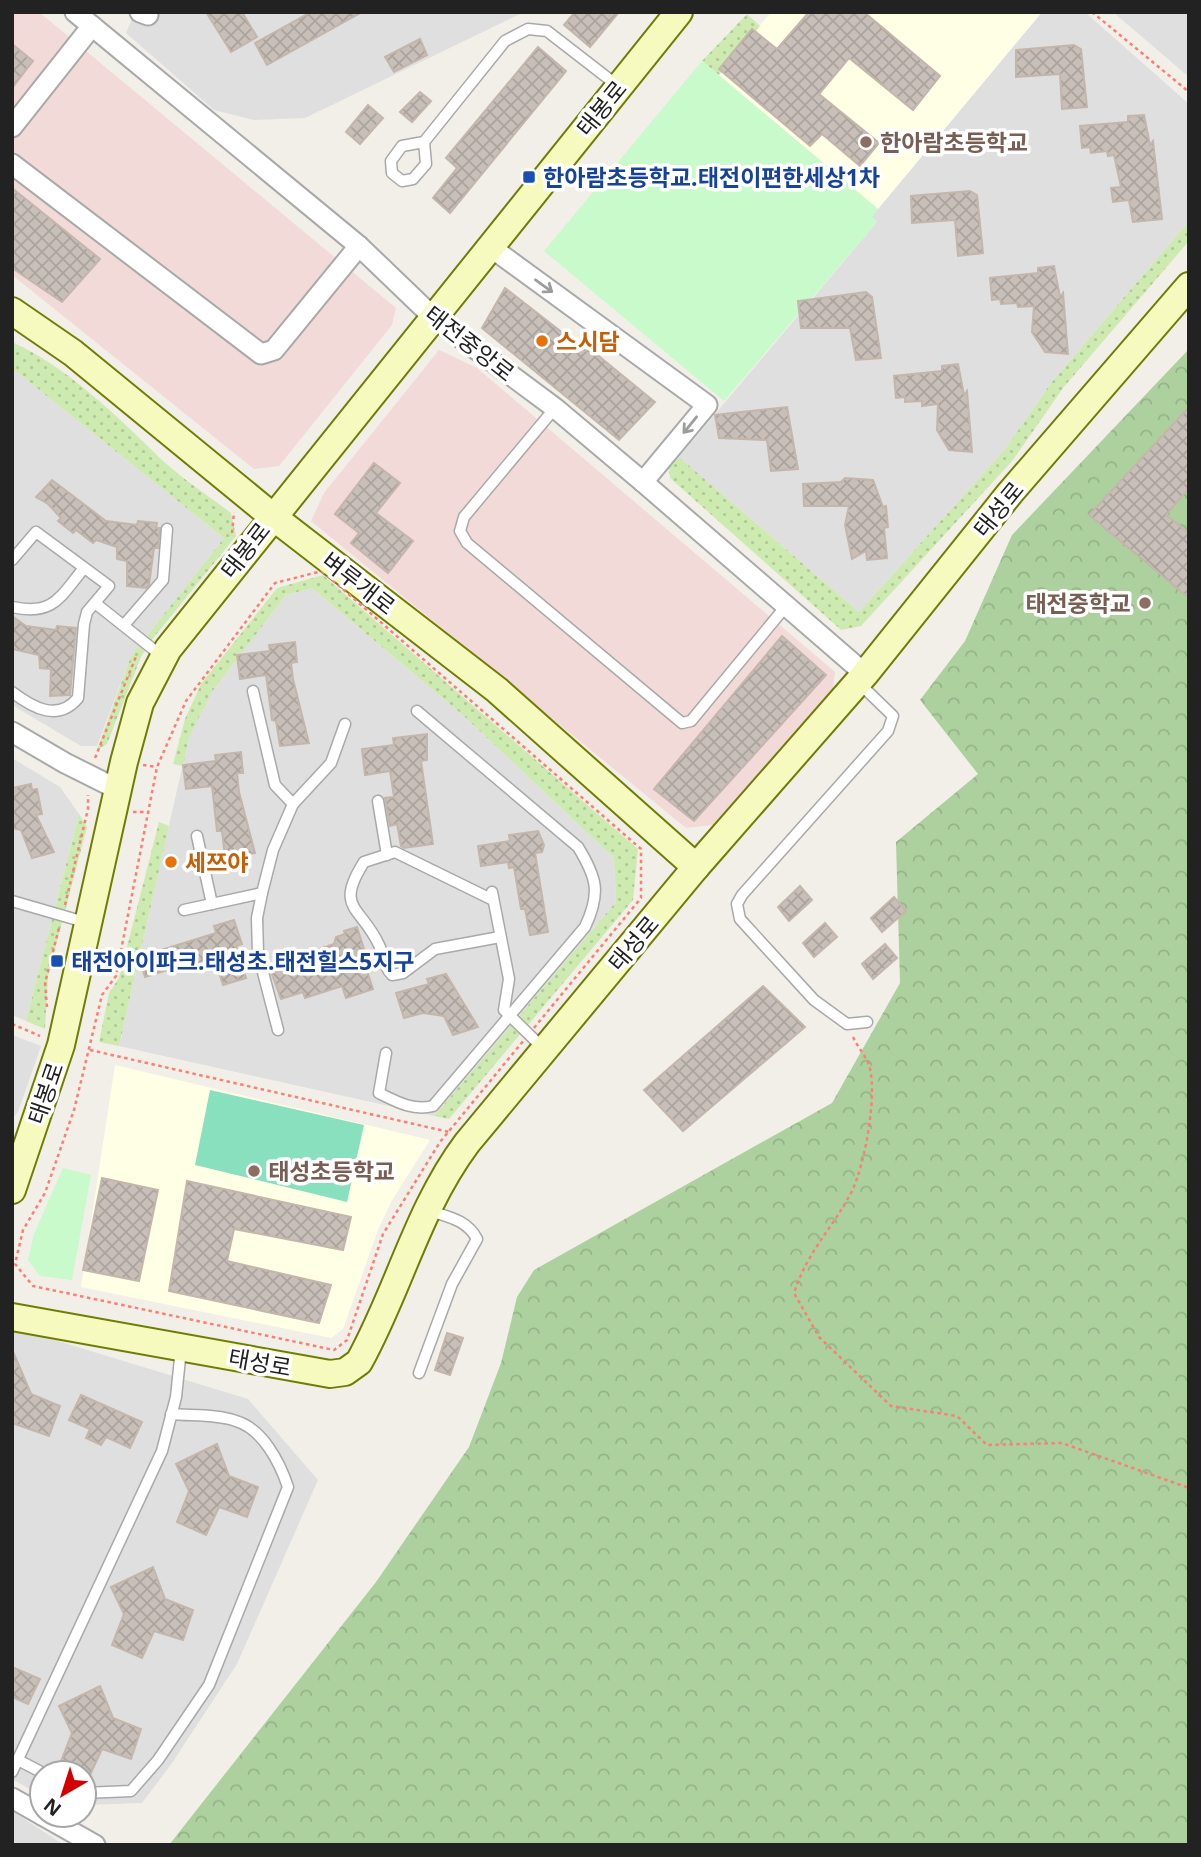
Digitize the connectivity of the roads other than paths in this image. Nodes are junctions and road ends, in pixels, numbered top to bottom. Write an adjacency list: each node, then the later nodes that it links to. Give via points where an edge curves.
1 (75, 12): 3 (street, 태전중앙로)
2 (679, 12): 4 (street, 태봉로)
3 (92, 26): 5 (street); 8 (street, 태전중앙로)
4 (618, 86): 6 (lane, via 547,31 527,29 505,41); 9 (street, 태봉로)
5 (12, 127)
6 (424, 142)
7 (12, 164): 8 (street, via 261,355 274,350)
8 (359, 246): 12 (street, 태전중앙로)
9 (489, 246): 12 (street, 태봉로); 14 (street, one-way to 14, via 707,404)
10 (1189, 286): 24 (street, 태성로, via 1010,493)
11 (12, 311): 15 (street, 벼루개로, via 73,353)
12 (434, 318): 13 (street, 태전중앙로); 15 (street, 태봉로)
13 (555, 408): 14 (street, 태전중앙로); 20 (lane, via 464,517 460,531 467,543 682,723 691,720)
14 (643, 482): 20 (street, 태전중앙로)
15 (272, 516): 23 (street, 태봉로); 35 (street, 벼루개로, via 497,690)
16 (167, 529): 22 (lane, via 163,580)
17 (12, 559): 18 (lane, via 36,532)
18 (84, 568): 19 (lane, via 109,586); 21 (lane, via 54,604 34,611)
19 (95, 603): 22 (lane); 26 (lane, via 84,624 78,698 70,708 50,712)
20 (786, 606): 24 (street, 태전중앙로)
21 (12, 607)
22 (124, 625): 23 (lane)
23 (155, 650): 30 (street, 태봉로)
24 (862, 678): 35 (street, 태성로); 43 (lane, via 893,716 888,731 737,904 740,919 814,1000 846,1024)
25 (253, 691): 32 (lane, via 275,785)
26 (12, 692)
27 (417, 711): 42 (lane, via 551,822 578,847 593,872 594,909 585,927)
28 (345, 724): 32 (lane, via 331,763)
29 (12, 732): 30 (street)
30 (119, 790): 40 (street, 태봉로)
31 (378, 801): 34 (lane)
32 (293, 804): 36 (lane, via 273,850)
33 (197, 836): 38 (lane)
34 (387, 855): 41 (lane, via 395,852 492,896); 41 (lane, via 364,862 351,883 351,900 392,975 403,973 435,949)
35 (696, 867): 45 (street, 태성로)
36 (262, 893): 38 (lane); 44 (lane, via 258,953)
37 (12, 901): 40 (lane)
38 (212, 904): 39 (lane)
39 (184, 910)
40 (89, 923): 47 (street, 태봉로, via 61,1045)
41 (499, 937): 42 (lane, via 509,979)
42 (507, 1015): 45 (lane); 46 (lane, via 433,1106 422,1109 399,1104 379,1093)
43 (867, 1021)
44 (278, 1030)
45 (536, 1042): 48 (street, 태성로, via 457,1137)
46 (386, 1053)
47 (13, 1185)
48 (426, 1210): 50 (street, 태성로, via 369,1344 359,1363 345,1372 330,1374); 51 (lane, via 462,1222 477,1239 453,1284)
49 (12, 1317): 50 (street, 태성로)
50 (181, 1348): 52 (lane)
51 (419, 1373)
52 (171, 1414): 53 (lane, via 145,1491); 56 (lane, via 237,1421 280,1461 288,1487 209,1685 131,1791)
53 (18, 1760): 54 (lane); 55 (lane)
54 (28, 1765)
55 (12, 1772)
56 (98, 1792)
57 (12, 1798): 58 (street)
58 (28, 1807)
59 (67, 1829): 60 (street)
60 (95, 1845)

